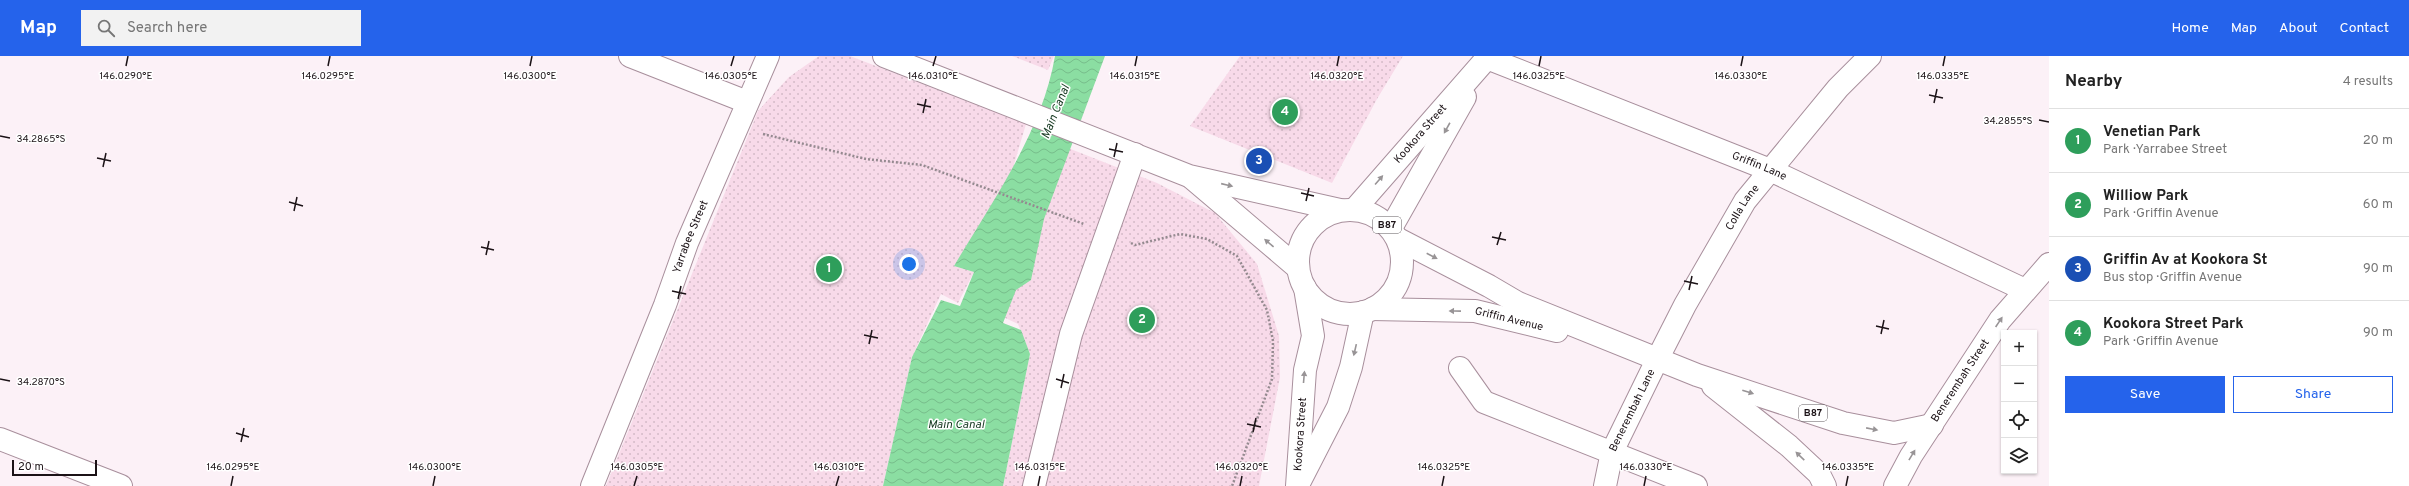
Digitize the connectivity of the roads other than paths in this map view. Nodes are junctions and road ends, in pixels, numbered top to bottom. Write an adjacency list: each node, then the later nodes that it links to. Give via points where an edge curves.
1 (630, 56): 6 (main road)
2 (768, 56): 6 (main road, Yarrabee Street)
3 (884, 56): 7 (main road, B87)
4 (1870, 56): 8 (main road, Colla Lane, via 1838,88)
5 (1487, 57): 8 (main road, Griffin Lane); 10 (main road, Kookora Street, one-way to 5); 11 (main road, Kookora Street, one-way to 11)
6 (747, 102): 23 (main road, Yarrabee Street, via 687,243 665,305)
7 (1135, 154): 9 (main road, B87); 24 (main road, via 1071,334)
8 (1770, 170): 14 (main road, Griffin Lane); 16 (main road, Colla Lane, via 1745,201 1685,305)
9 (1189, 176): 10 (main road, B87, one-way to 10); 13 (main road, B87, one-way to 9)
10 (1347, 210): 11 (main road, B87, via 1368,212 1380,218); 13 (main road, via 1325,216 1313,225 1304,238 1299,253)
11 (1394, 233): 15 (main road, B87, via 1403,254 1403,268 1398,285 1386,300); 16 (main road, Griffin Avenue / B87, one-way to 16, via 1518,303)
12 (2049, 264): 14 (main road, Benerembah Street)
13 (1302, 278): 15 (main road, B87, via 1324,307 1350,314); 25 (main road, Kookora Street, one-way to 13, via 1305,370 1313,336)
14 (2025, 290): 19 (main road, Benerembah Street, one-way to 14, via 2000,320)
15 (1368, 311): 16 (main road, Griffin Avenue / B87, one-way to 15, via 1475,311); 25 (main road, Kookora Street, one-way to 25, via 1338,407)
16 (1650, 357): 18 (main road, Griffin Avenue / B87); 21 (main road, Benerembah Lane)
17 (1460, 368): 21 (main road, via 1484,402)
18 (1697, 375): 19 (main road, Griffin Avenue / B87, one-way to 19, via 1843,423 1894,433); 28 (main road, Griffin Avenue / B87, one-way to 18, via 1819,474 1789,446)
19 (1932, 425): 29 (main road, Benerembah Street, one-way to 19, via 1911,456)
20 (0, 438): 22 (main road)
21 (1612, 452): 26 (main road, Benerembah Lane); 27 (main road)
22 (121, 486)
23 (592, 486)
24 (1034, 486)
25 (1297, 486)
26 (1605, 486)
27 (1696, 486)
28 (1825, 486)
29 (1896, 486)

